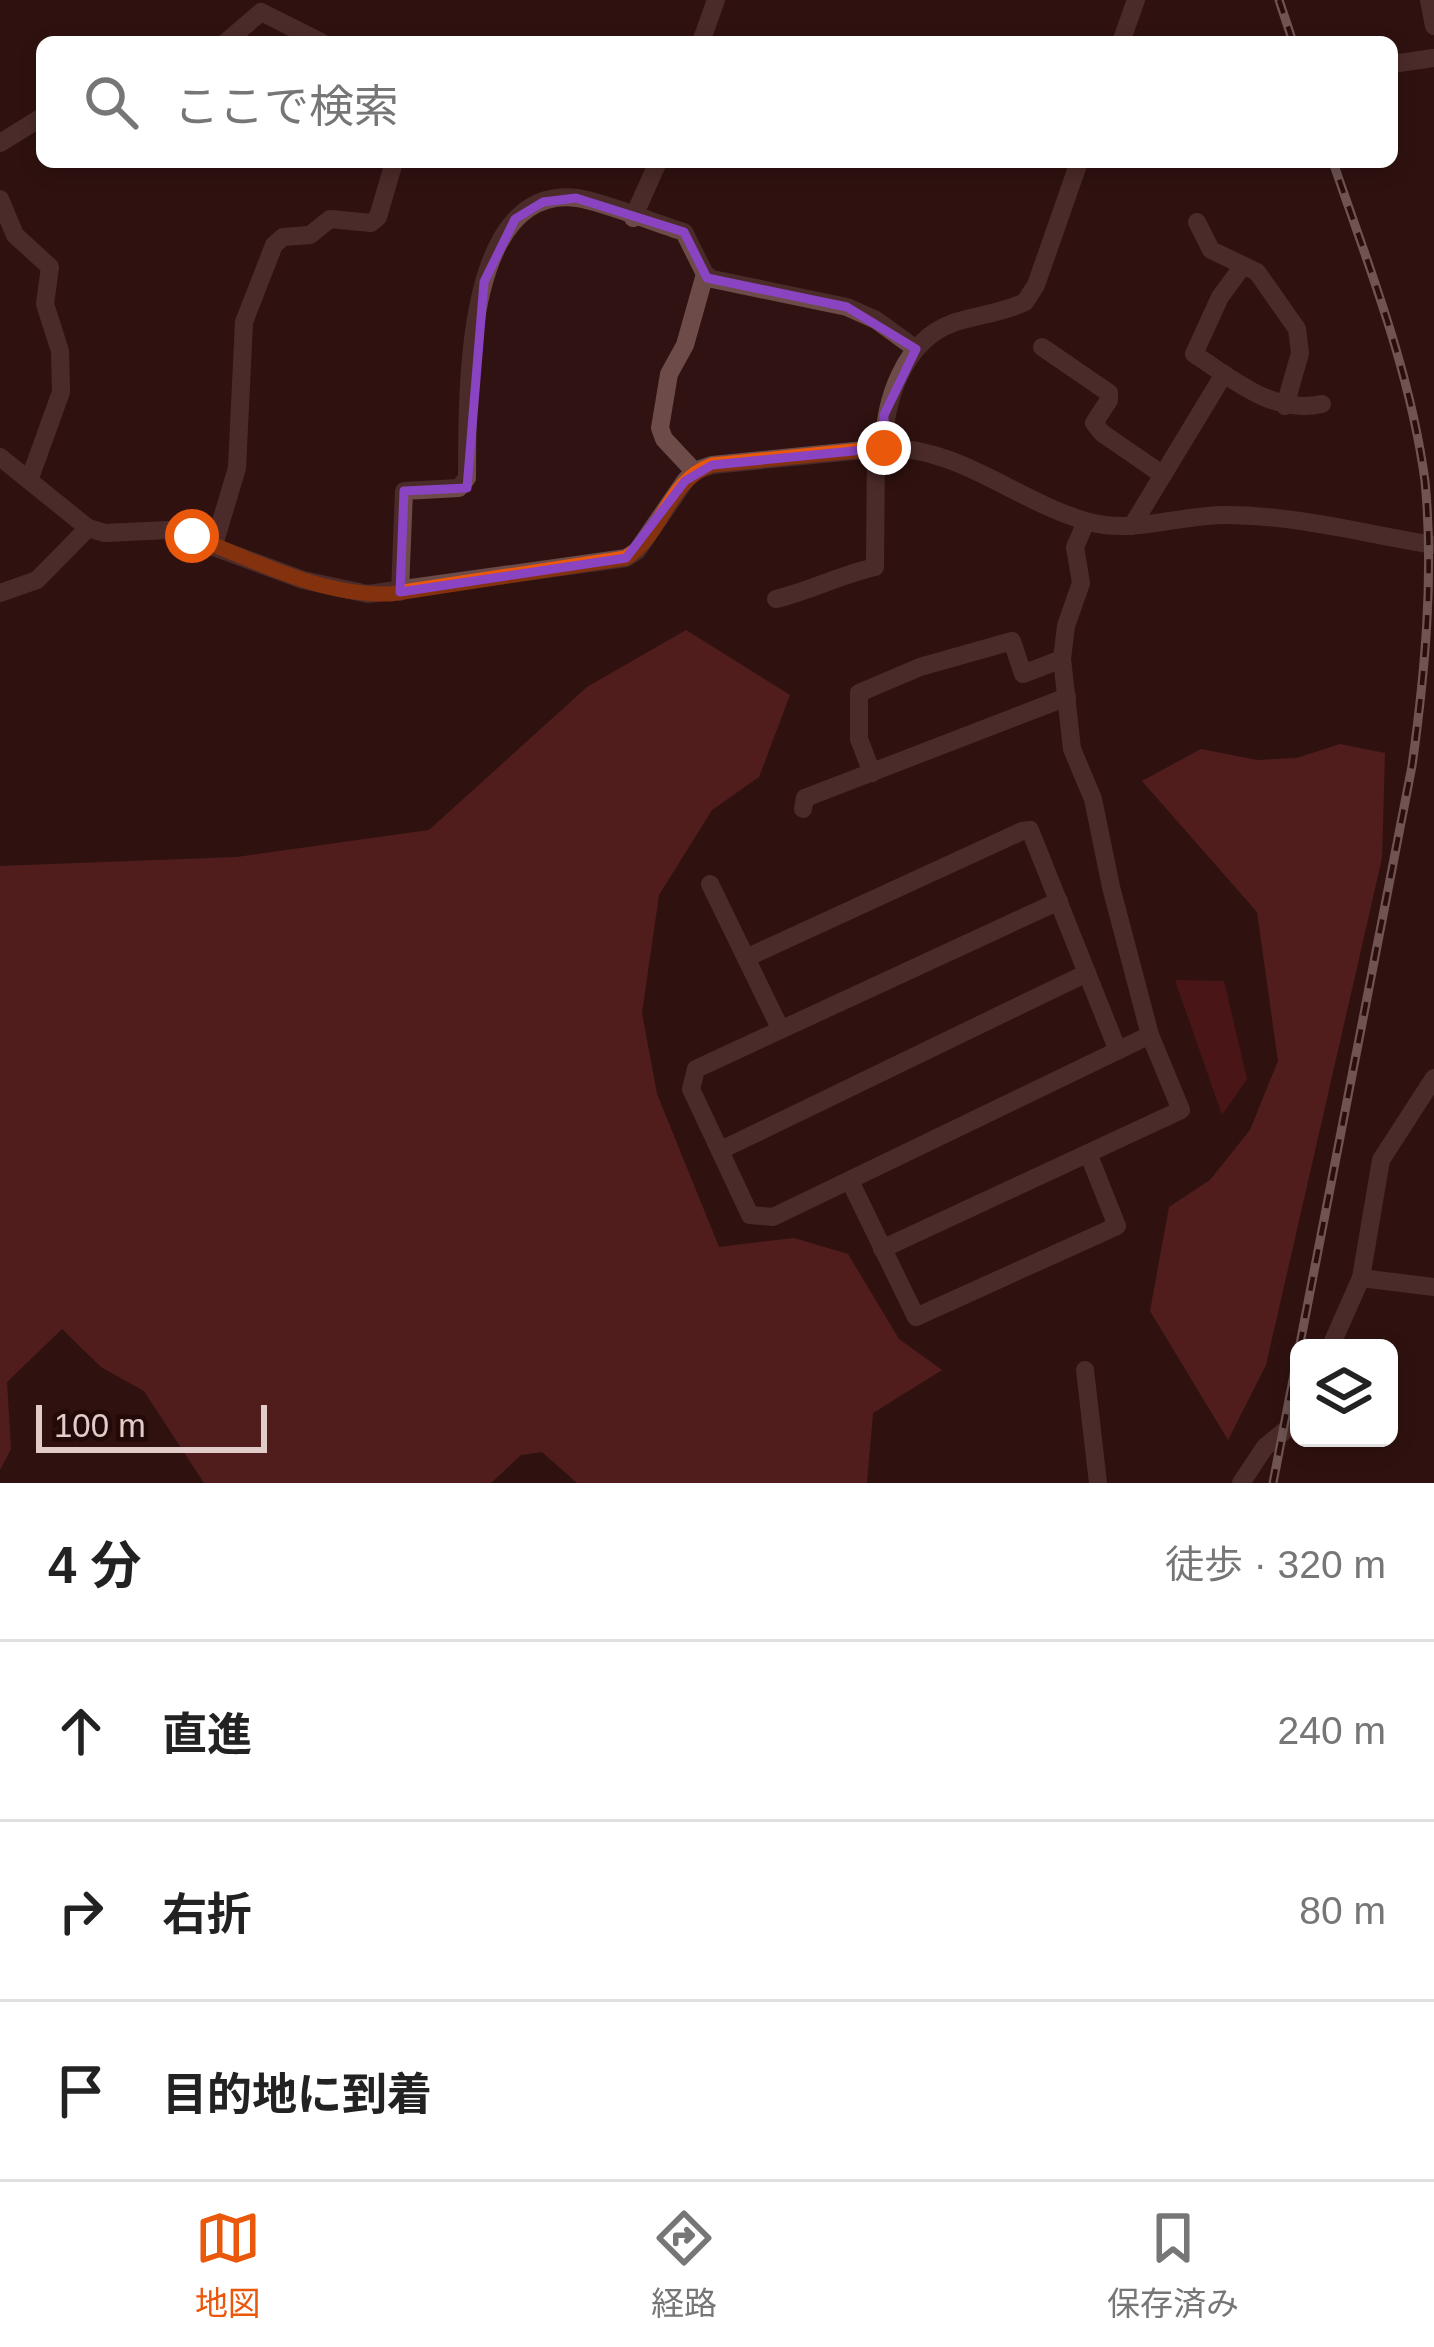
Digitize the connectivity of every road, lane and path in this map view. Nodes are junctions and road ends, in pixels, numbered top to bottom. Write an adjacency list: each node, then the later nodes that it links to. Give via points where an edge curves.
1 (292, 0): 5 (street)
2 (716, 0): 9 (street)
3 (1136, 0): 10 (street)
4 (1430, 0): 6 (street)
5 (284, 22): 7 (street, via 261,12); 8 (street)
6 (1434, 26)
7 (233, 36)
8 (310, 36)
9 (703, 36)
10 (1123, 36)
11 (1434, 58): 12 (street)
12 (1398, 63)
13 (36, 121): 14 (street)
14 (0, 143)
15 (392, 168): 37 (street, via 371,223 330,219 310,235 274,245 244,322 237,468)
16 (655, 168): 19 (street)
17 (1077, 168): 24 (street, via 1025,302 941,328)
18 (0, 200): 32 (street, via 15,235 50,267 45,304 60,351 61,392)
19 (632, 218): 22 (street, via 683,232); 38 (street, via 576,198 543,202 525,208 493,251 472,346 467,478 459,488 404,491)
20 (1197, 222): 21 (street, via 1211,250)
21 (1242, 267): 25 (street, via 1194,354); 27 (street, via 1264,279 1297,329 1300,353)
22 (705, 274): 24 (street, via 847,307); 30 (street, via 669,374 660,428)
23 (1042, 347): 31 (street, via 1109,393 1094,424)
24 (916, 349): 28 (street, via 884,415)
25 (1225, 374): 27 (street); 31 (street)
26 (1322, 404): 27 (street)
27 (1286, 406)
28 (880, 448): 30 (street); 33 (street, via 940,457); 40 (street, via 875,567)
29 (0, 457): 32 (street)
30 (694, 471): 38 (street, via 626,558)
31 (1162, 475): 34 (street)
32 (30, 478): 35 (street)
33 (1086, 522): 34 (street); 41 (street)
34 (1132, 526): 36 (street, via 1273,517)
35 (88, 528): 37 (street, via 169,530); 39 (street, via 37,580)
36 (1434, 544)
37 (214, 545): 38 (street, via 303,580)
38 (400, 592)
39 (0, 593)
40 (776, 599)
41 (1062, 659): 42 (street); 43 (street, via 1022,674 1012,641 860,693 859,739)
42 (1066, 697): 43 (street); 50 (street, via 1072,749 1093,799)
43 (872, 773): 44 (street, via 806,797)
44 (803, 809)
45 (710, 884): 47 (street)
46 (1059, 901): 47 (street, via 1030,830 1022,831); 48 (street); 49 (street)
47 (746, 958): 49 (street)
48 (1088, 973): 51 (street); 53 (street)
49 (780, 1028): 53 (street, via 696,1069 691,1089)
50 (1150, 1035): 51 (street); 54 (street, via 1181,1110)
51 (1118, 1051): 55 (street)
52 (1434, 1078): 57 (street, via 1381,1160)
53 (721, 1150): 55 (street, via 750,1215 773,1217)
54 (1088, 1153): 56 (street); 56 (street, via 1117,1226 916,1317)
55 (850, 1181): 56 (street)
56 (882, 1249)
57 (1361, 1277): 58 (street); 59 (street)
58 (1434, 1287)
59 (1334, 1339)
60 (1085, 1370): 62 (street)
61 (1290, 1426): 63 (street)
62 (1098, 1483)
63 (1241, 1483)

